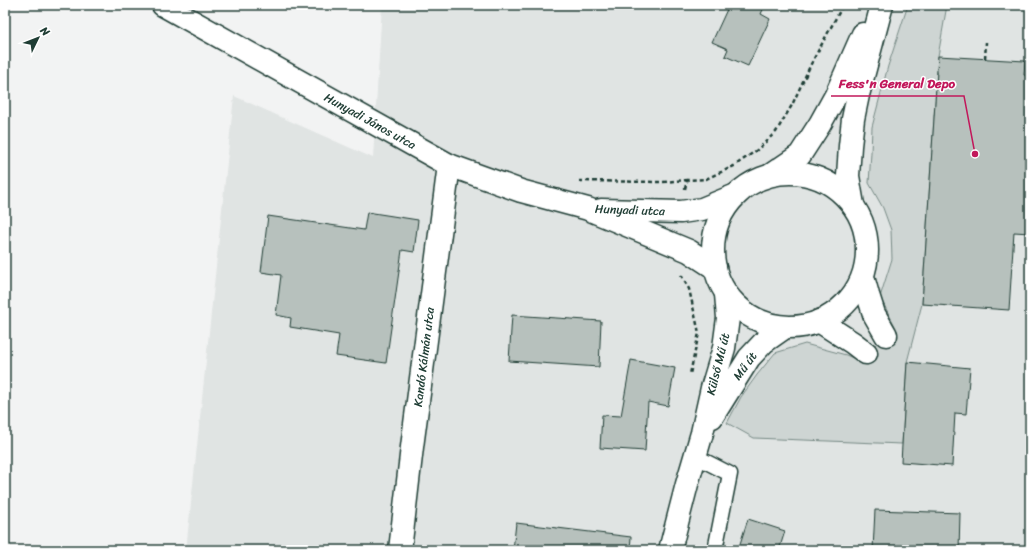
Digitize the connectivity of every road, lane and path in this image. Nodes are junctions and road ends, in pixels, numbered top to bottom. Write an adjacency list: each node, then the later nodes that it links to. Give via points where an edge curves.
1 (163, 5): 7 (main road, Hunyadi János utca)
2 (843, 5): 9 (path, via 776,132 757,150 734,166 706,178)
3 (876, 5): 8 (main road, via 836,95 820,124 800,155)
4 (882, 5): 12 (main road, via 853,119 848,176)
5 (986, 42): 6 (path)
6 (985, 59)
7 (449, 164): 13 (main road, Hunyadi János utca, via 521,191); 26 (main road, Kandó Kálmán utca)
8 (770, 175): 11 (main road, via 755,181); 12 (main road, via 794,173 817,178 837,188)
9 (687, 180): 10 (path); 14 (path)
10 (573, 181)
11 (736, 195): 14 (main road, Hunyadi utca, via 702,209); 16 (main road, via 719,220 714,239)
12 (853, 206): 17 (main road, via 865,228 868,252)
13 (588, 209): 14 (main road, Hunyadi utca); 15 (main road, Hunyadi utca)
14 (681, 212)
15 (674, 245): 16 (main road, Hunyadi utca, via 689,251); 23 (path, via 671,261 689,288 699,333)
16 (715, 268): 18 (main road)
17 (863, 277): 19 (main road, via 851,298 832,315); 21 (main road, via 874,314)
18 (726, 294): 20 (main road, via 737,306 759,321); 24 (main road, Külső Mű út, via 728,318 724,348)
19 (819, 321): 20 (main road); 22 (main road)
20 (784, 328): 24 (main road, Mű út, via 764,342 749,358)
21 (886, 335)
22 (866, 353)
23 (689, 378)
24 (702, 433): 25 (main road)
25 (695, 456): 27 (main road); 28 (lane, via 730,474)
26 (400, 550)
27 (670, 550)
28 (715, 550)

